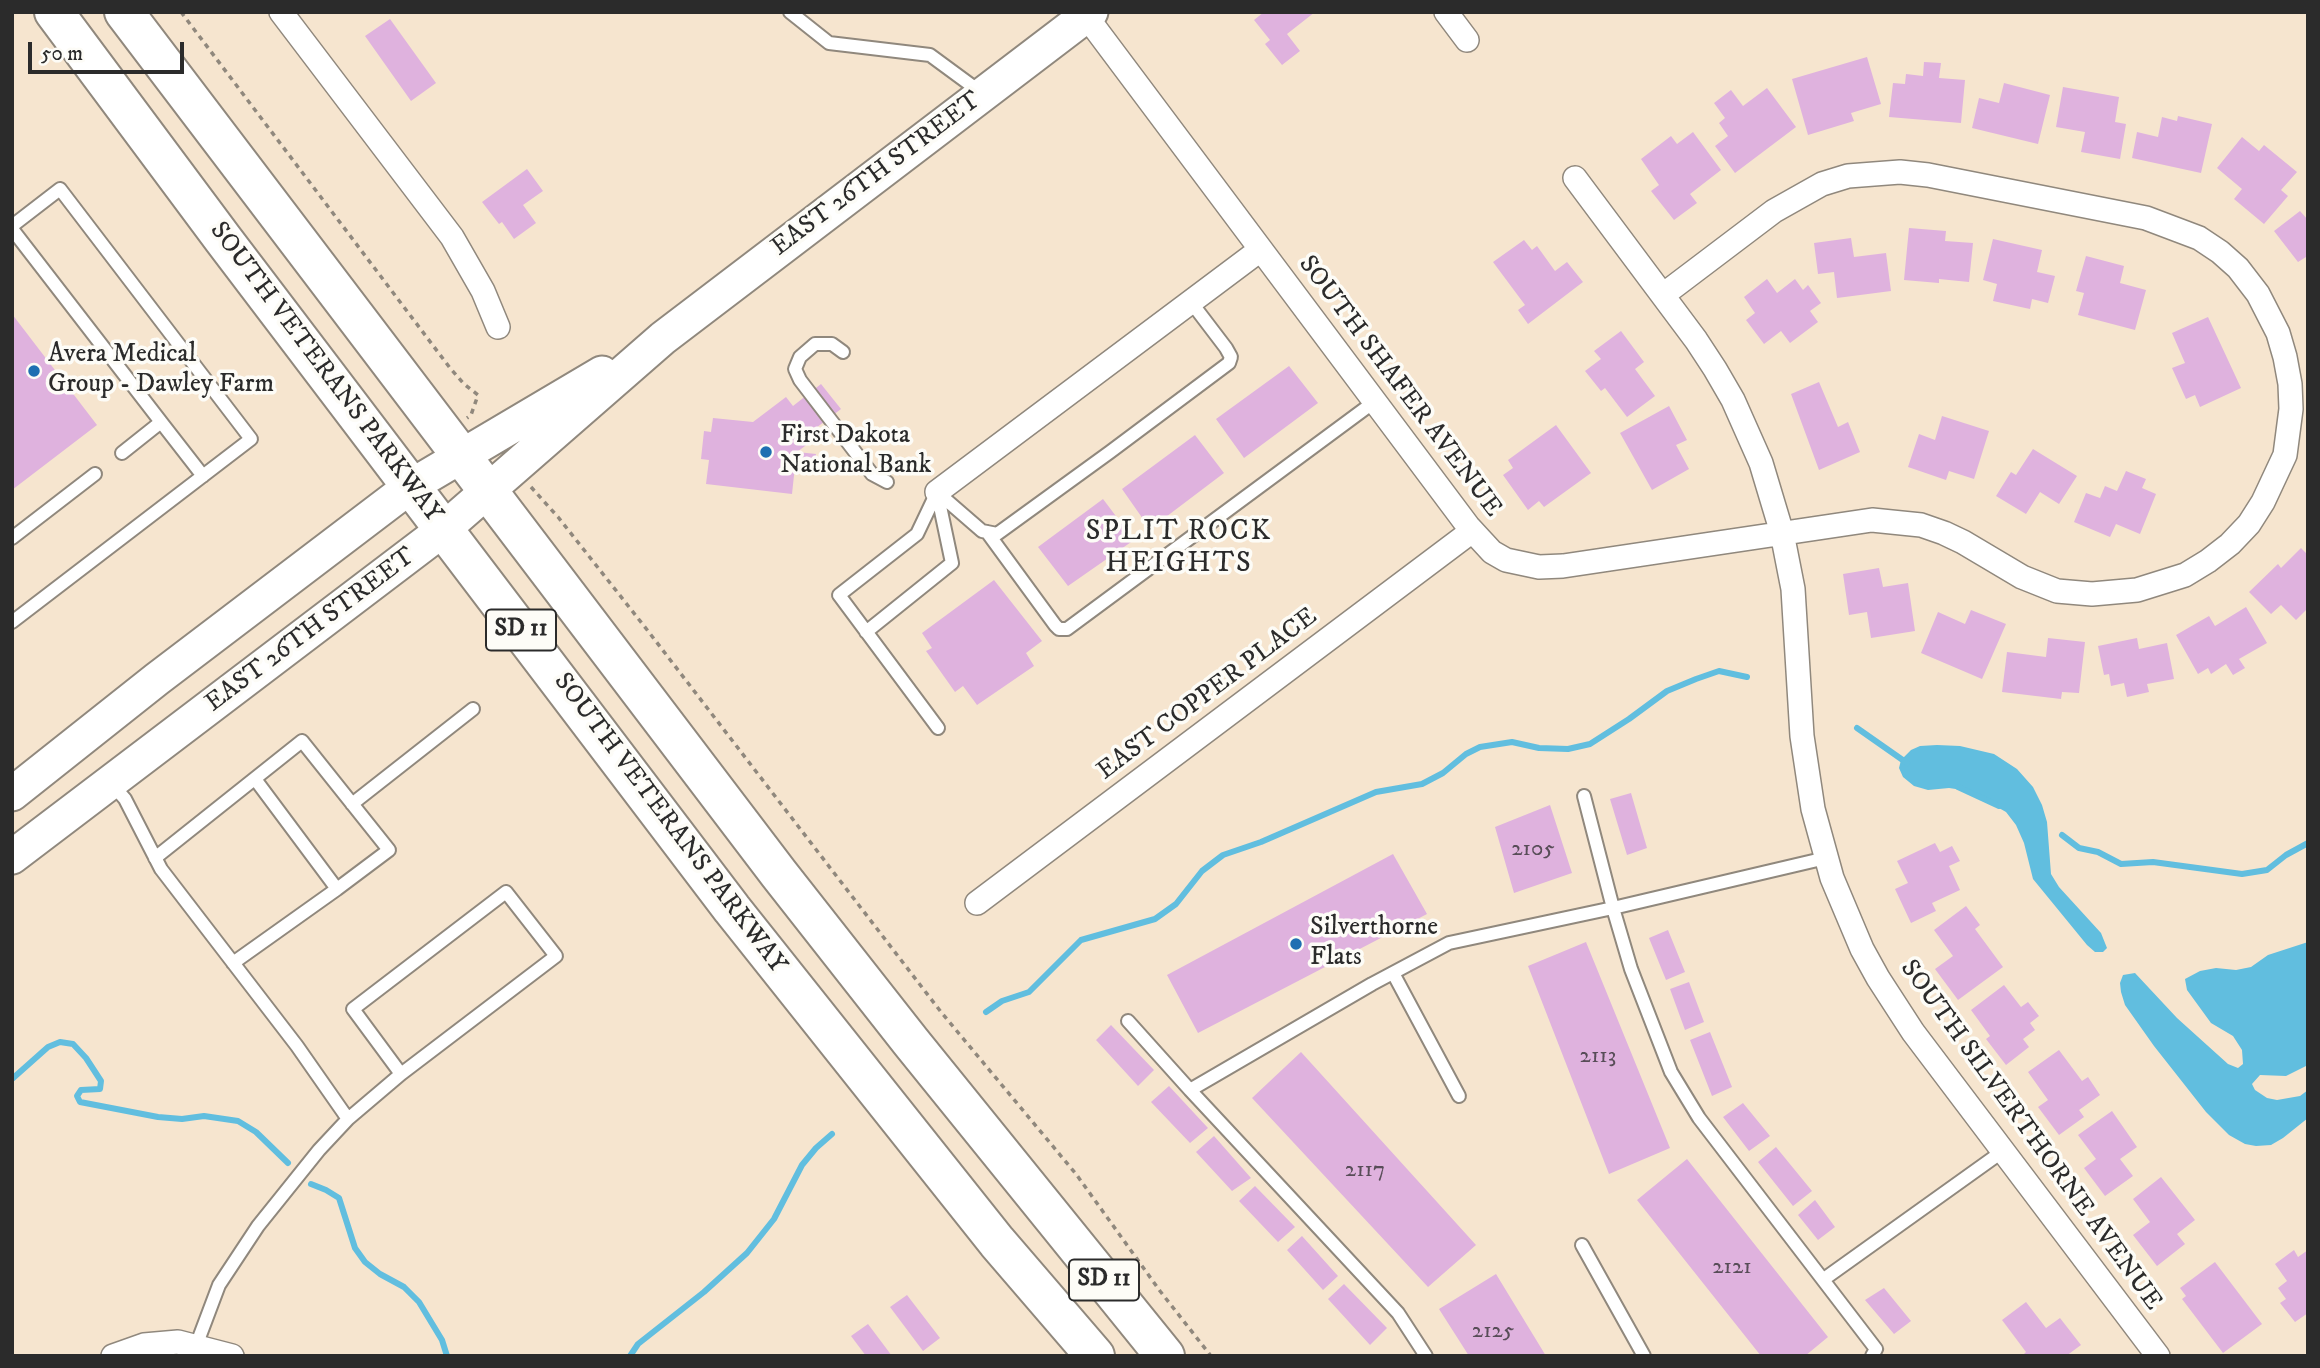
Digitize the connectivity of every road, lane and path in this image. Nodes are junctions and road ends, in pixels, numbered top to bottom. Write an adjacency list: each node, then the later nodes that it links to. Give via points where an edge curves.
1 (54, 12): 26 (highway, SOUTH VETERANS PARKWAY / SD 11)
2 (124, 12): 22 (highway, SD 11)
3 (181, 12): 19 (path, via 450,368 478,395)
4 (281, 12): 15 (street, via 452,237)
5 (790, 12): 9 (lane, via 829,43 930,55)
6 (1446, 12): 8 (street)
7 (1089, 14): 9 (main road, EAST 26TH STREET); 12 (street, SOUTH SHAFER AVENUE)
8 (1467, 40)
9 (983, 94): 16 (main road, EAST 26TH STREET)
10 (1575, 178): 13 (street, SOUTH SILVERTHORNE AVENUE)
11 (12, 227): 20 (lane); 24 (lane, via 60,189 251,439)
12 (1260, 250): 14 (street); 18 (street, SOUTH SHAFER AVENUE)
13 (1663, 295): 33 (street, SOUTH SILVERTHORNE AVENUE, via 1733,400 1761,463); 33 (street, SOUTH SHAFER AVENUE, via 1798,196 1848,176 1900,172 2175,227 2199,238 2238,268 2258,294 2277,333 2290,384 2285,455 2249,524 2185,575 2137,590 2074,594 2040,586 1963,541 1921,525 1872,520)
14 (1191, 302): 29 (street); 32 (lane, via 1226,348 1229,363 1007,528 997,534)
15 (498, 327)
16 (663, 338): 22 (main road, EAST 26TH STREET); 28 (main road, EAST 26TH STREET)
17 (843, 352): 25 (lane, via 832,344 816,344 800,356 795,369 872,474)
18 (1374, 402): 31 (street, SOUTH SHAFER AVENUE); 32 (lane, via 1067,629 1055,625)
19 (471, 415)
20 (161, 422): 21 (lane); 24 (lane)
21 (122, 453)
22 (460, 457): 26 (main road, EAST 26TH STREET); 28 (highway, SD 11)
23 (95, 474): 34 (lane)
24 (203, 476): 35 (lane)
25 (887, 482)
26 (411, 486): 30 (highway, SOUTH VETERANS PARKWAY / SD 11); 41 (main road, EAST 26TH STREET)
27 (532, 488): 65 (path, via 941,1012 1076,1174)
28 (486, 492): 30 (main road, EAST 26TH STREET); 64 (highway, SD 11, via 803,906)
29 (937, 492): 32 (lane); 36 (lane, via 952,563); 36 (lane, via 917,534 839,595)
30 (444, 529): 40 (main road, EAST 26TH STREET); 63 (highway, SOUTH VETERANS PARKWAY / SD 11, via 814,1013 997,1242)
31 (1472, 531): 33 (street, SOUTH SHAFER AVENUE, via 1506,560 1539,567); 48 (street, EAST COPPER PLACE)
32 (987, 532)
33 (1783, 533): 46 (street, SOUTH SILVERTHORNE AVENUE, via 1797,627 1806,771)
34 (12, 538)
35 (12, 622)
36 (866, 632): 38 (lane)
37 (472, 709): 43 (lane)
38 (938, 728)
39 (255, 779): 43 (lane, via 302,741); 45 (lane); 47 (lane)
40 (111, 783): 44 (main road, EAST 26TH STREET); 45 (lane)
41 (12, 794)
42 (1584, 796): 49 (lane)
43 (352, 804): 47 (lane, via 389,850)
44 (12, 857)
45 (155, 858): 50 (lane)
46 (1826, 859): 49 (lane); 57 (street, SOUTH SILVERTHORNE AVENUE, via 1847,916 1878,978)
47 (337, 889): 50 (lane)
48 (977, 903)
49 (1613, 908): 51 (lane, via 1449,943); 59 (lane, via 1671,1072 1699,1118)
50 (233, 963): 56 (lane)
51 (1393, 973): 54 (lane); 55 (lane)
52 (1128, 1021): 54 (lane)
53 (401, 1074): 53 (lane, via 556,956 506,892 353,1009); 56 (lane)
54 (1190, 1090): 66 (lane, via 1398,1313)
55 (1459, 1096)
56 (348, 1119): 60 (lane, via 258,1226 219,1285)
57 (2003, 1151): 59 (lane); 69 (street, SOUTH SILVERTHORNE AVENUE)
58 (1582, 1245): 67 (lane)
59 (1825, 1279): 68 (lane, via 1876,1349)
60 (196, 1346): 61 (street, via 178,1342 144,1345); 62 (street)
61 (113, 1356)
62 (232, 1356)
63 (1095, 1356)
64 (1165, 1356)
65 (1211, 1356)
66 (1426, 1356)
67 (1644, 1356)
68 (1872, 1356)
69 (2158, 1356)

